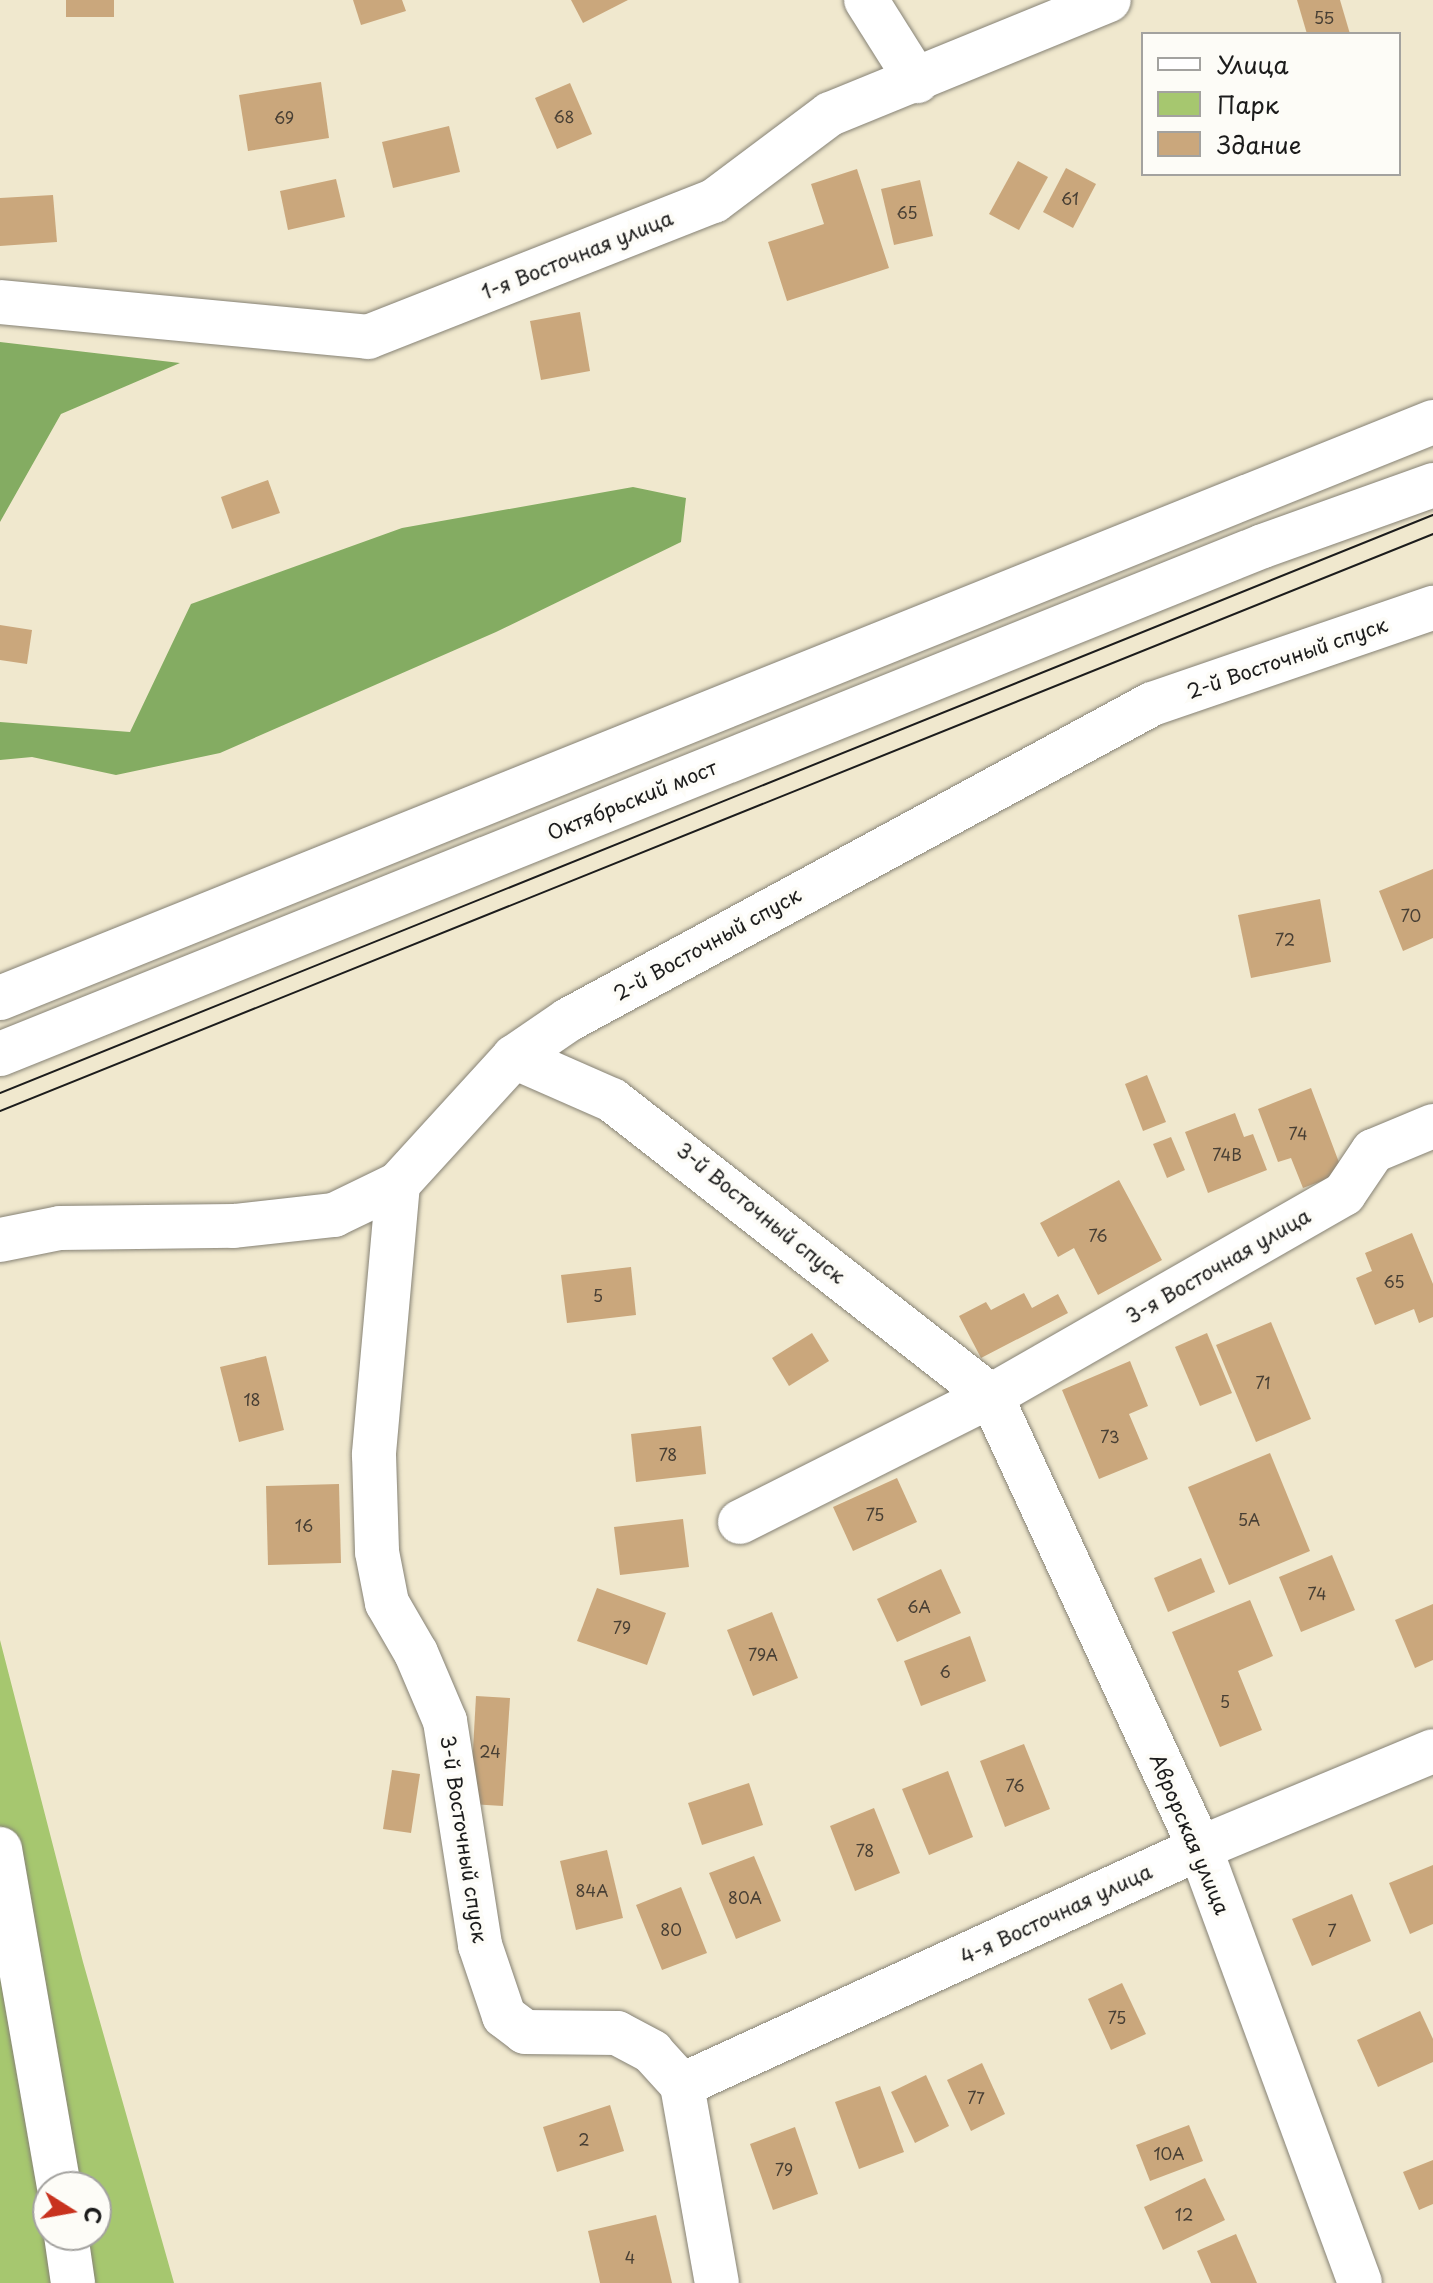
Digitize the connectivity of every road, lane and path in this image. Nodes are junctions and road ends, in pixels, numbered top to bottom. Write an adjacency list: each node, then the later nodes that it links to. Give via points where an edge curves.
1 (866, 0): 3 (street)
2 (1109, 0): 3 (street, 1-я Восточная улица)
3 (917, 81): 4 (street, 1-я Восточная улица, via 830,114 714,201 368,337)
4 (0, 302)
5 (1433, 422): 8 (street)
6 (1433, 485): 9 (street, Октябрьский мост, via 1263,546)
7 (1433, 608): 10 (street, 2-й Восточный спуск, via 1152,704 568,1020)
8 (0, 998)
9 (0, 1054)
10 (514, 1057): 12 (street, 2-й Восточный спуск); 14 (street, 3-й Восточный спуск, via 612,1100)
11 (1433, 1126): 14 (street, 3-я Восточная улица, via 1373,1151 1344,1194)
12 (398, 1184): 13 (street, 2-й Восточный спуск, via 334,1215 234,1226 60,1228); 19 (street, 3-й Восточный спуск, via 374,1455 377,1552 387,1603 445,1721 480,1945 504,2016 525,2032 617,2033 652,2052)
13 (0, 1240)
14 (991, 1396): 15 (street, 3-я Восточная улица); 17 (street, Аврорская улица)
15 (740, 1522)
16 (1433, 1751): 17 (street, 4-я Восточная улица)
17 (1200, 1848): 19 (street, 4-я Восточная улица); 24 (street, Аврорская улица)
18 (0, 1849): 20 (street)
19 (682, 2085): 23 (street)
20 (56, 2171)
21 (68, 2251): 22 (street)
22 (73, 2283)
23 (717, 2283)
24 (1360, 2283)

